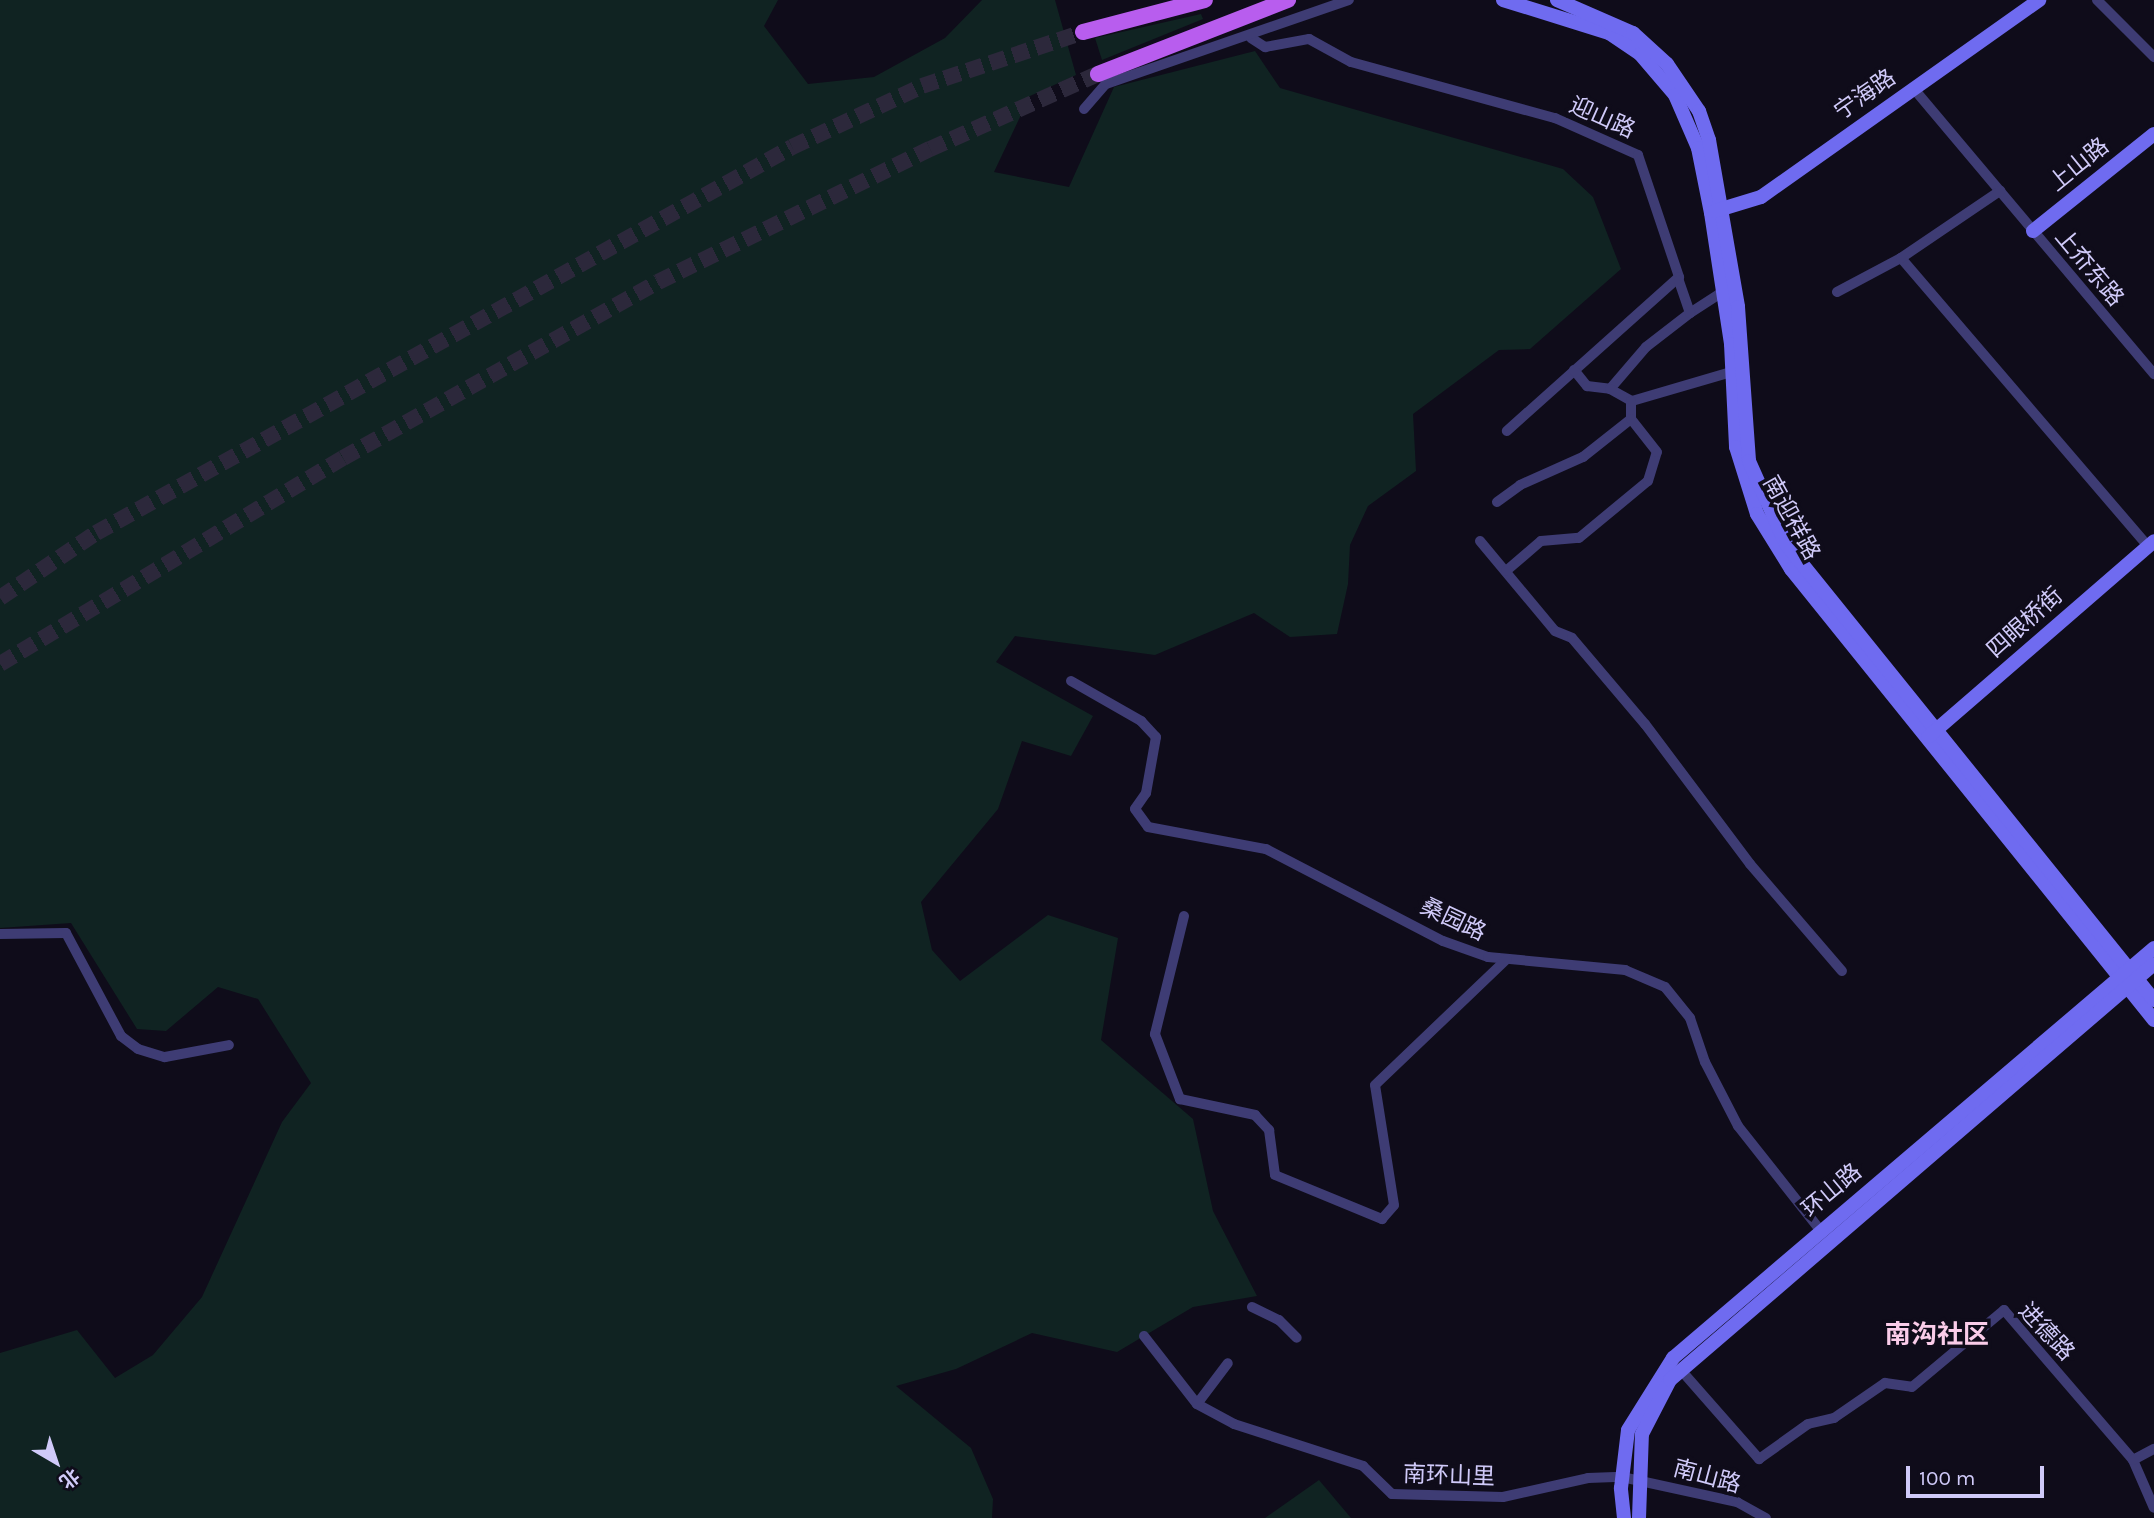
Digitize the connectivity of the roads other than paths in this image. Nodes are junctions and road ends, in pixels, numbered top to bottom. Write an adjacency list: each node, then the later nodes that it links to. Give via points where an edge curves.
1 (1205, 0): 8 (main road)
2 (1288, 0): 11 (main road)
3 (1349, 0): 9 (street)
4 (1503, 0): 16 (main road, 南迎祥路, via 1592,25 1623,42 1658,73 1687,118)
5 (1557, 0): 16 (main road, 南迎祥路, via 1618,23 1649,46 1685,87 1709,139)
6 (2039, 0): 12 (main road, 宁海路)
7 (2097, 0): 10 (street)
8 (1083, 32)
9 (1251, 38): 13 (street, via 1106,84); 24 (street, 迎山路, via 1265,47 1309,39 1351,62 1555,118 1638,155 1679,277)
10 (2154, 57)
11 (1098, 74)
12 (1914, 89): 15 (street, 上夼东路); 16 (main road, 宁海路, via 1761,197)
13 (1084, 109)
14 (2154, 134): 17 (main road, 上山路)
15 (2000, 191): 17 (street, 上夼东路); 18 (street)
16 (1717, 211): 20 (main road, 南迎祥路); 23 (main road, 南迎祥路)
17 (2033, 231): 25 (street, 上夼东路)
18 (1901, 258): 21 (street); 32 (street)
19 (1679, 281): 22 (street)
20 (1724, 291): 22 (street); 23 (main road, 南迎祥路)
21 (1837, 292)
22 (1690, 313): 26 (street, via 1646,347)
23 (1739, 369): 27 (street); 35 (main road, 南迎祥路, via 1749,461 1766,506 1800,563)
24 (1574, 370): 26 (street, via 1587,386); 29 (street, 迎山路)
25 (2154, 374)
26 (1610, 389): 27 (street)
27 (1631, 401): 28 (street)
28 (1631, 419): 30 (street, via 1583,457 1520,485); 33 (street, via 1657,452 1648,481 1579,538 1541,541)
29 (1507, 431)
30 (1497, 502)
31 (1480, 541): 33 (street)
32 (2151, 543): 35 (main road, 四眼桥街)
33 (1506, 571): 41 (street, via 1555,631 1572,638 1637,714 1750,864)
34 (1070, 681): 39 (street, 桑园路, via 1141,721 1156,737 1146,793 1135,809 1148,827 1266,849 1443,941)
35 (1931, 735): 42 (main road, 南迎祥路)
36 (1184, 916): 39 (street, via 1155,1034 1180,1099 1255,1115 1269,1130 1275,1175 1382,1219 1394,1205 1375,1085)
37 (0, 934): 45 (street, via 66,933 121,1036 138,1049 165,1057)
38 (2154, 948): 42 (main road, 环山路)
39 (1507, 959): 46 (street, 桑园路, via 1625,970 1665,987 1690,1018 1738,1126)
40 (2154, 964): 42 (main road, 环山路)
41 (1842, 971)
42 (2128, 978): 43 (main road); 44 (main road); 46 (main road, 环山路); 51 (main road, 环山路)
43 (2154, 1000)
44 (2154, 1020)
45 (229, 1045)
46 (1820, 1230): 55 (main road, 环山路, via 1661,1371 1628,1430)
47 (1252, 1307): 49 (street, via 1279,1320)
48 (1144, 1336): 52 (street)
49 (1297, 1338)
50 (1228, 1363): 52 (street)
51 (1680, 1368): 54 (street, 进德路, via 1759,1459 1808,1424 1834,1418 1885,1383 1912,1388 2004,1310); 55 (main road, 环山路, via 1651,1410)
52 (1198, 1404): 55 (street, 南环山里, via 1234,1424 1363,1466 1392,1494 1503,1497 1588,1478)
53 (2154, 1449): 54 (street)
54 (2133, 1460): 56 (street, 进德路)
55 (1629, 1478): 57 (main road, 环山路); 58 (main road, 环山路); 59 (street, 南山路, via 1737,1502)
56 (2154, 1508)
57 (1625, 1518)
58 (1639, 1518)
59 (1766, 1518)

